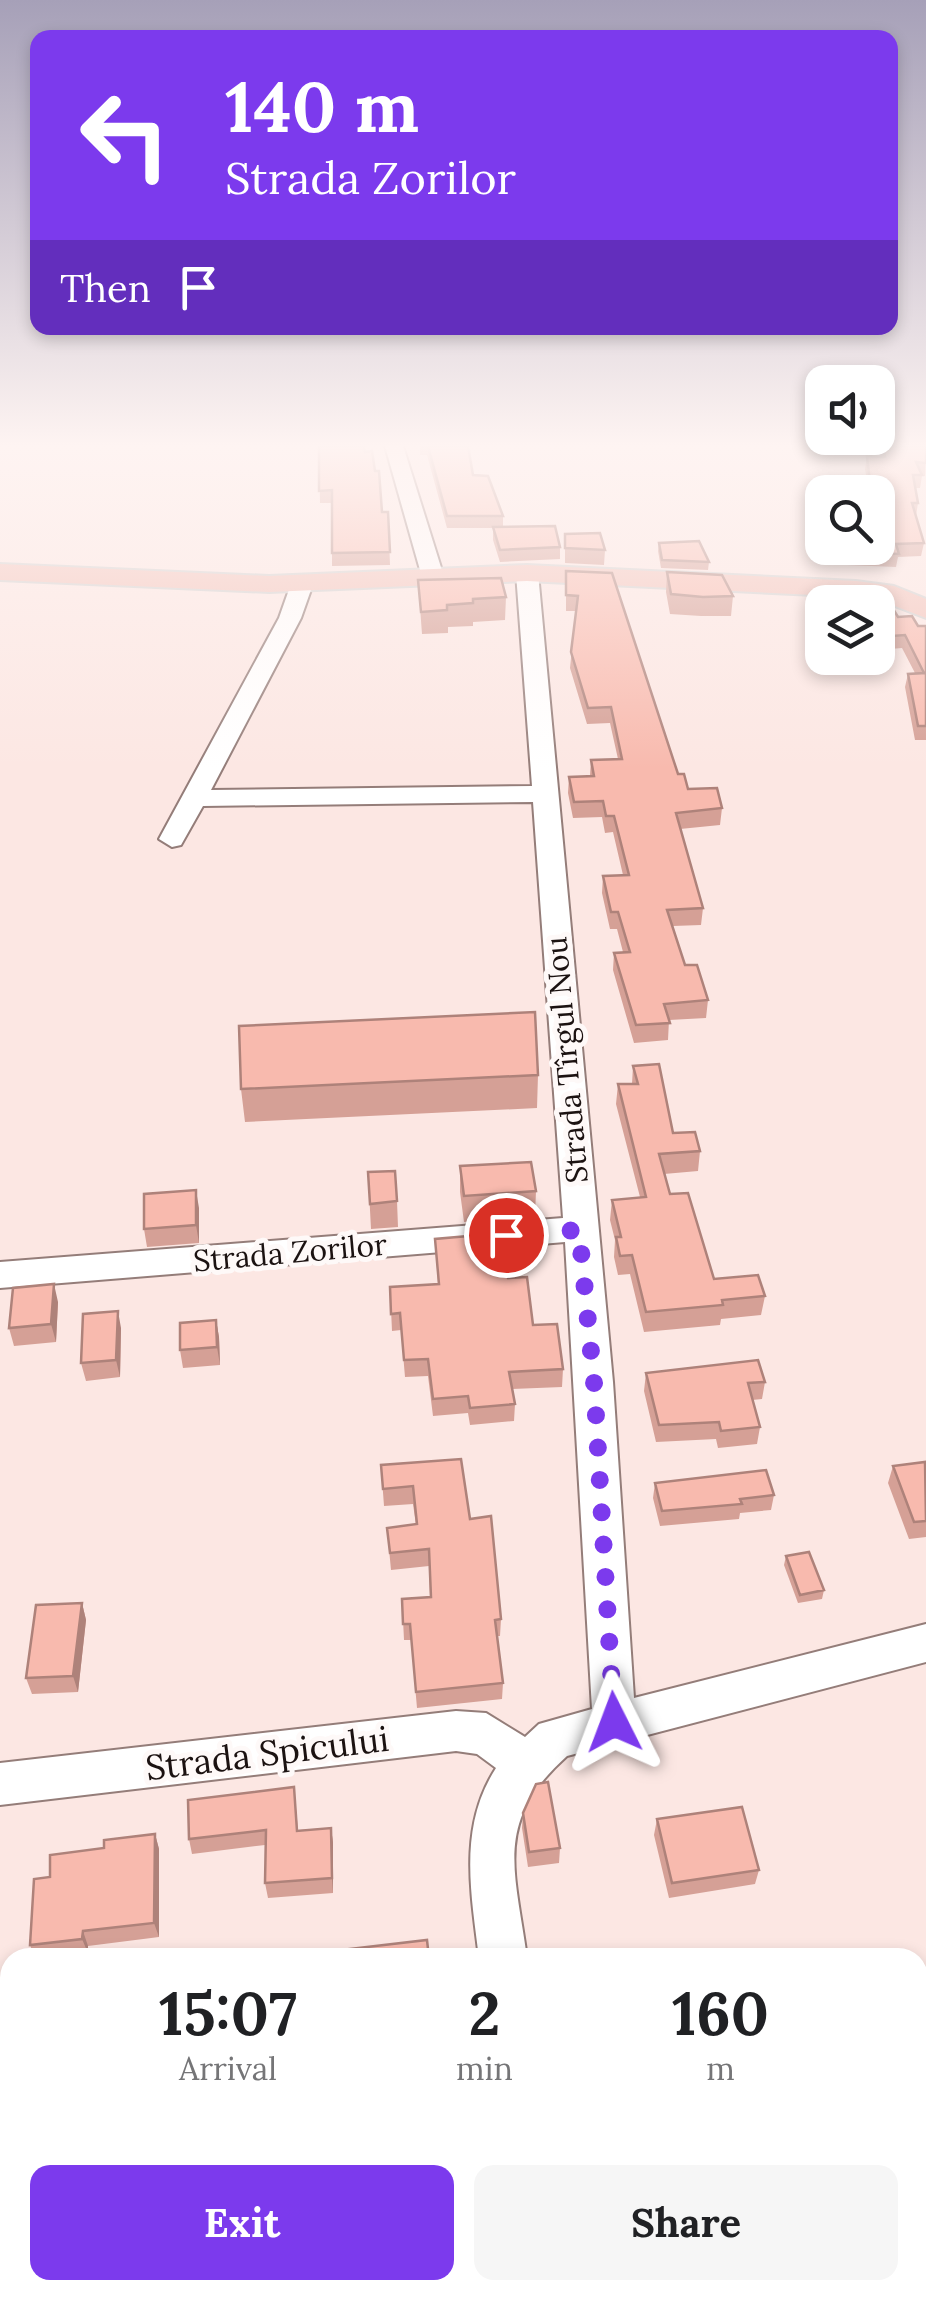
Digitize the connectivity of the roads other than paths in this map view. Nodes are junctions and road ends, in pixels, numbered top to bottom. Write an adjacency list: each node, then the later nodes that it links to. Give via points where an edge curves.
1 (426, 553): 4 (street)
2 (0, 572): 5 (main road)
3 (527, 573): 4 (main road); 6 (main road, via 856,589); 7 (street, Strada Tîrgul Nou)
4 (433, 576): 5 (main road)
5 (302, 584): 8 (street)
6 (926, 608)
7 (544, 794): 8 (street); 10 (street, Strada Tîrgul Nou)
8 (192, 798): 9 (street)
9 (172, 838)
10 (579, 1230): 11 (street, Strada Zorilor); 13 (street, Strada Tîrgul Nou)
11 (0, 1275)
12 (926, 1643): 13 (street)
13 (614, 1722): 14 (street, via 555,1740)
14 (524, 1762): 15 (street, Strada Spicului, via 486,1734 456,1731); 16 (street, via 504,1790 494,1821)
15 (0, 1784)
16 (502, 1948)

